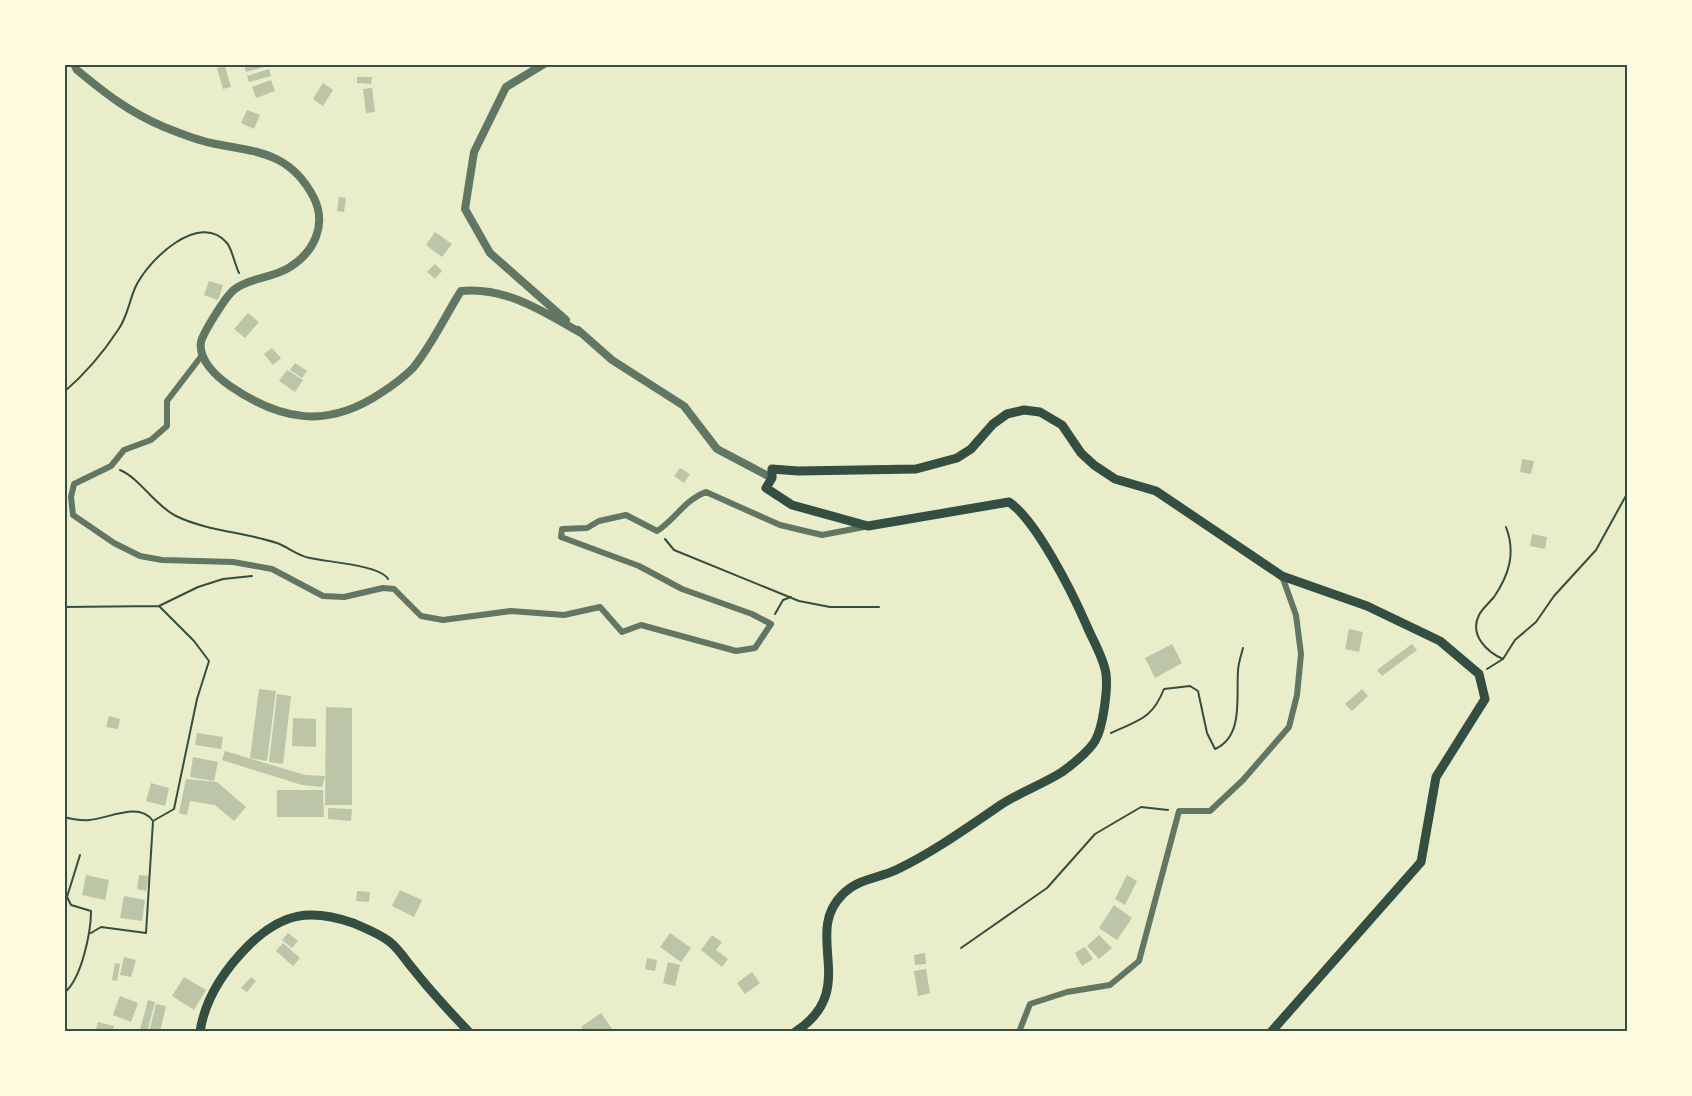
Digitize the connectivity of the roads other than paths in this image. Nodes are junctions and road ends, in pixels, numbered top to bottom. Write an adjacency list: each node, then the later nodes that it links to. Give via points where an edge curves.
1 (74, 64): 4 (street, via 117,104 146,118 210,143 261,150 297,174 314,198 320,231 310,249 290,268 232,290 201,343)
2 (544, 64): 3 (street, via 506,87 474,152 465,209 490,253)
3 (581, 333): 4 (street, via 530,304 479,289 461,291 412,368 361,406 321,418 286,413 245,396 215,376); 5 (street, via 612,360 684,406 717,448)
4 (203, 354): 6 (street, via 167,401 167,426 151,440 124,450 111,466 74,483 73,515 140,556 233,562 272,569 323,596 344,597 394,589 421,616 443,620 511,611 564,615 600,607 622,632 650,626 736,651 755,648 771,624 682,589 639,566 561,537 562,529 587,528 626,515 657,531 694,496 706,492 780,525 822,534)
5 (772, 478): 6 (main road, via 766,488 792,505); 7 (main road, via 772,469 916,469 957,458 1007,414 1023,410 1040,412 1062,425 1094,465 1115,479 1156,491)
6 (867, 526): 10 (main road, via 1009,502 1022,511 1074,598 1106,673 1105,703 1096,740 1063,771 896,871 858,881 843,894 827,918 830,980 824,1005 808,1024)
7 (1282, 576): 11 (street, via 1296,615 1301,654 1289,727 1210,811 1179,811 1139,961 1110,985 1067,992 1030,1004); 12 (main road, via 1367,606 1440,641 1479,674 1485,699 1436,777 1421,862)
8 (200, 1032): 9 (main road, via 207,1002 239,955 282,920 306,914 331,916 391,942)
9 (469, 1032)
10 (795, 1032)
11 (1018, 1032)
12 (1271, 1032)

